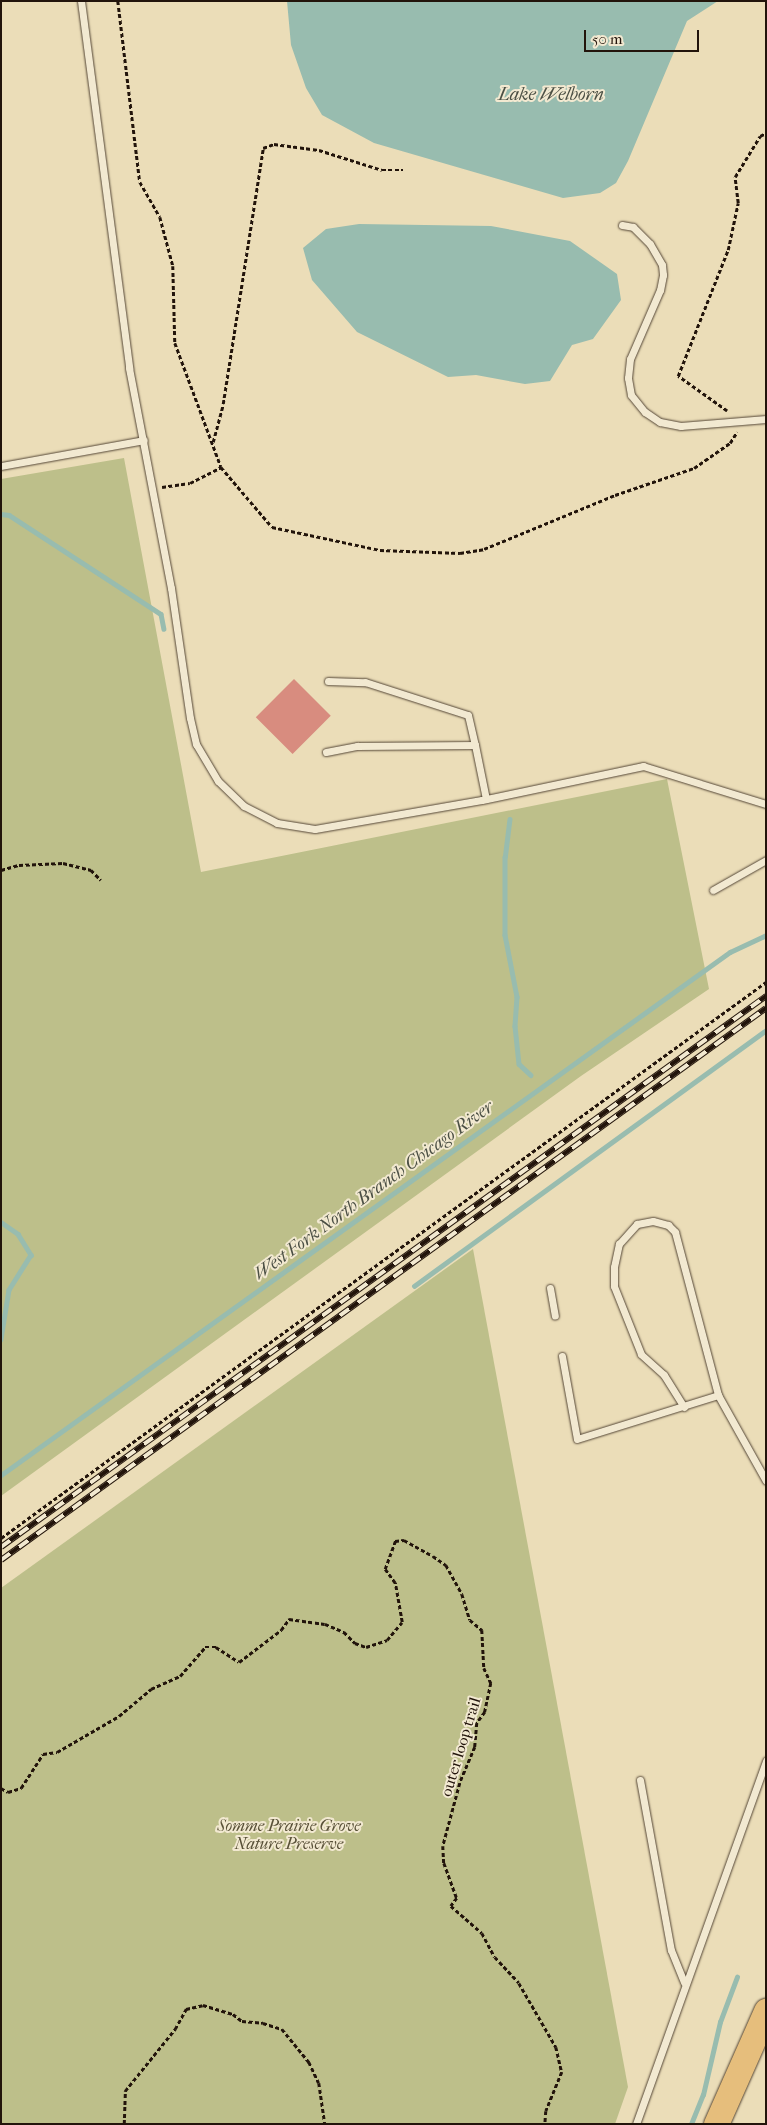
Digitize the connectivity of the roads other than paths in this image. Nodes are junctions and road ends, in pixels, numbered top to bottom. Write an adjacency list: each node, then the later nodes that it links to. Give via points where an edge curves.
1 (81, 1): 4 (lane, via 124,330)
2 (622, 225): 3 (lane, via 633,227 650,244 662,264 663,275 660,290 630,359 628,378 632,395 645,412 660,422 681,426)
3 (766, 420)
4 (144, 440): 5 (lane); 9 (lane, via 196,744 218,781 244,806 278,823 315,829)
5 (1, 466)
6 (328, 681): 7 (lane, via 365,682 468,715)
7 (475, 745): 8 (lane, via 357,746); 9 (lane)
8 (326, 752)
9 (486, 799): 10 (lane, via 643,766)
10 (766, 804)
11 (766, 860): 12 (lane)
12 (713, 890)
13 (550, 1288): 14 (lane)
14 (555, 1316)
15 (562, 1356): 17 (lane, via 577,1439)
16 (718, 1396): 17 (lane); 17 (lane, via 675,1232 668,1224 653,1221 637,1224 619,1244 614,1286 641,1354 664,1375); 18 (lane)
17 (684, 1406)
18 (766, 1481)
19 (766, 1761): 21 (lane)
20 (640, 1780): 21 (lane, via 671,1950)
21 (684, 1982): 23 (lane)
22 (766, 2011): 24 (highway)
23 (636, 2124)
24 (716, 2124)

